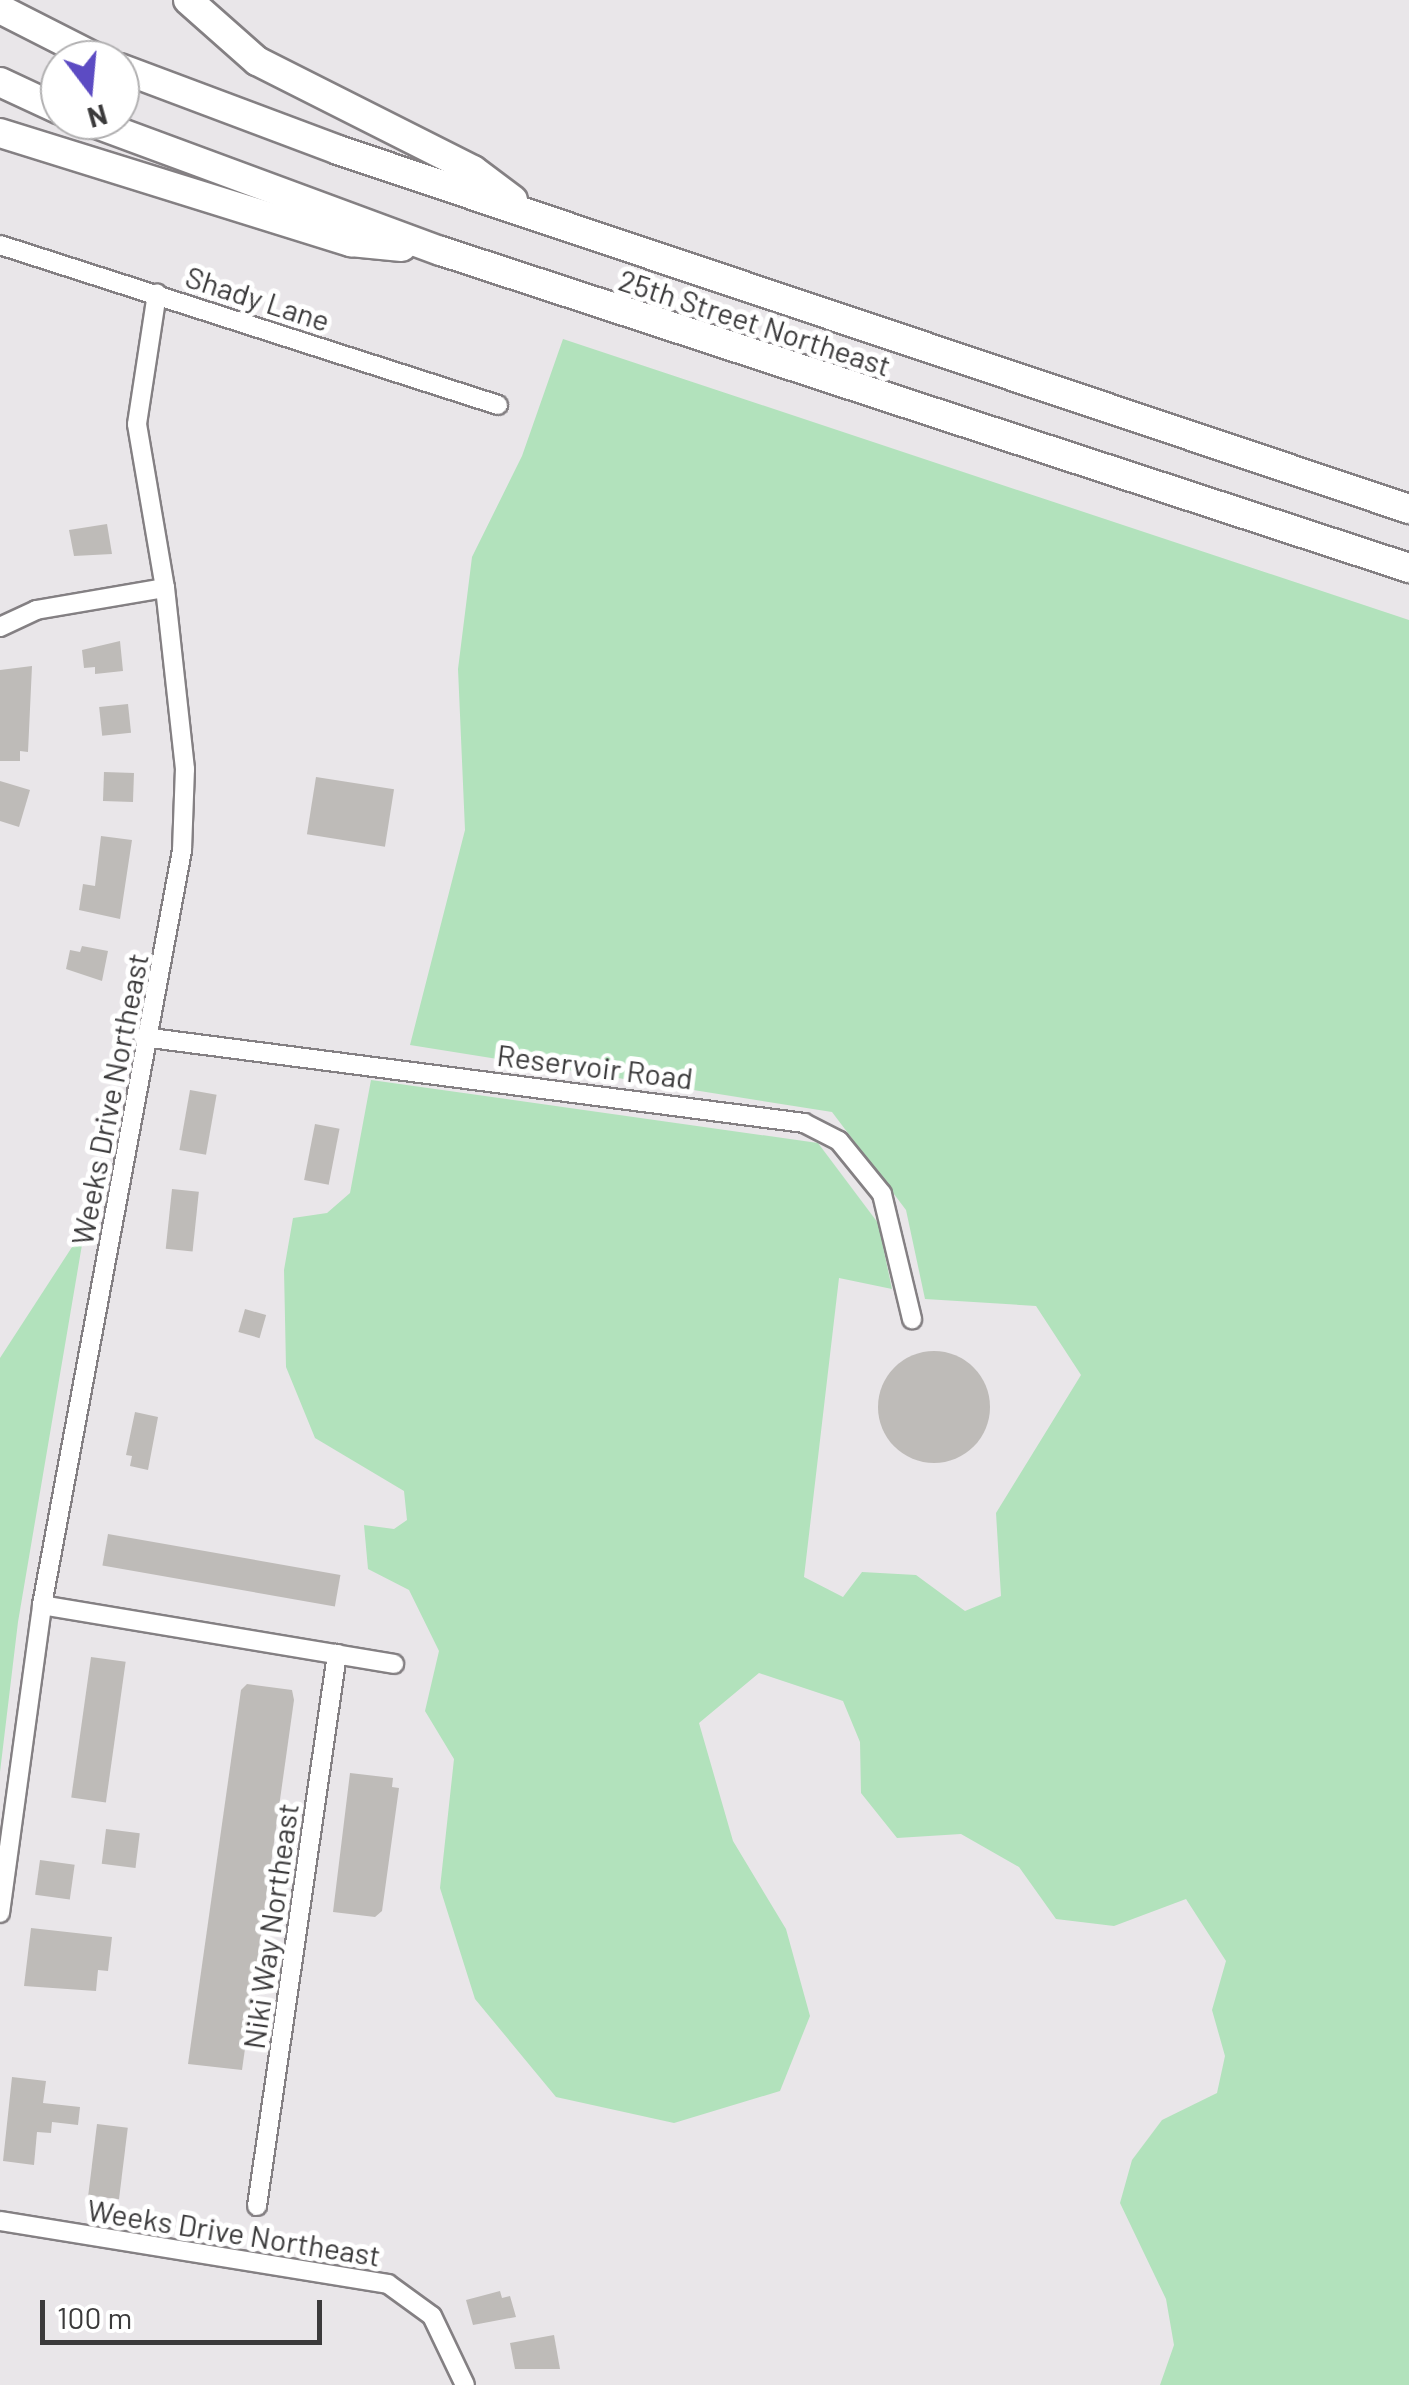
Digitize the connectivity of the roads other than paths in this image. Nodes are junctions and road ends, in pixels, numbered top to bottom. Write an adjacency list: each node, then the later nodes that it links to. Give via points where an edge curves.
1 (188, 0): 9 (highway, via 256,61 472,170)
2 (0, 8): 3 (highway)
3 (62, 40)
4 (140, 76): 9 (highway, 25th Street Northeast)
5 (0, 82): 6 (highway)
6 (40, 101)
7 (0, 132): 11 (highway, via 351,242)
8 (140, 140): 11 (highway, 25th Street Northeast)
9 (530, 213): 14 (highway, 25th Street Northeast)
10 (0, 245): 12 (street, Shady Lane)
11 (441, 252): 15 (highway, 25th Street Northeast)
12 (157, 294): 13 (street, Shady Lane); 16 (street, Weeks Drive Northeast, via 137,424)
13 (498, 405)
14 (1409, 509)
15 (1409, 568)
16 (165, 588): 17 (street, via 36,610); 18 (street, Weeks Drive Northeast, via 185,769 182,850)
17 (0, 626)
18 (144, 1037): 19 (street, Reservoir Road, via 804,1123 839,1142 882,1194); 20 (street, Weeks Drive Northeast)
19 (912, 1319)
20 (42, 1605): 21 (street); 23 (street, Weeks Drive Northeast)
21 (337, 1654): 22 (street); 24 (street, Niki Way Northeast)
22 (394, 1664)
23 (0, 1913)
24 (257, 2206)
25 (0, 2222): 26 (street, Weeks Drive Northeast, via 388,2284 432,2316)
26 (465, 2385)

